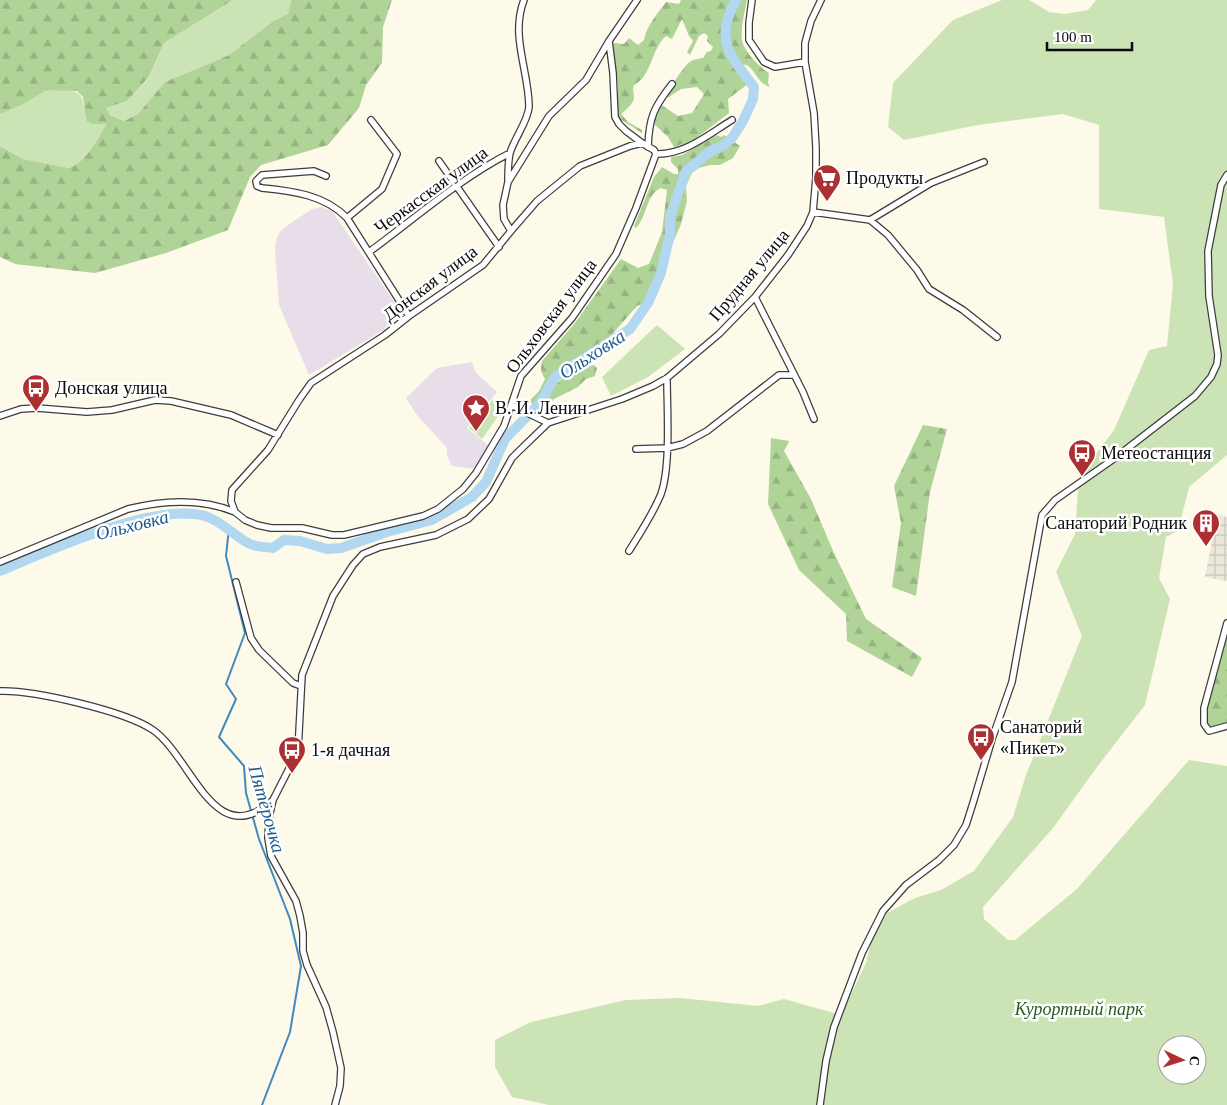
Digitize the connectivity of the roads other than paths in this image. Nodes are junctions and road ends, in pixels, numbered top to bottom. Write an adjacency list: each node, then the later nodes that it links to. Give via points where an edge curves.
1 (524, 0): 12 (street, Черкасская улица, via 519,23 520,51 529,109)
2 (637, 0): 5 (street)
3 (752, 0): 6 (street, via 749,40 764,62 775,67)
4 (821, 0): 6 (street, Прудная улица, via 805,43)
5 (609, 41): 10 (street, via 615,117); 18 (street, via 586,80 549,116)
6 (805, 62): 20 (street, Прудная улица, via 814,114 816,177)
7 (672, 84): 11 (street, via 655,106)
8 (371, 120): 21 (street, via 397,154 382,189)
9 (732, 120): 13 (street, via 690,146)
10 (642, 144): 11 (street); 23 (street, Донская улица, via 580,166 537,201)
11 (648, 147): 13 (street)
12 (510, 153): 18 (street, Черкасская улица); 19 (street, Черкасская улица)
13 (656, 154): 31 (street, Ольховская улица, via 616,254 572,318 521,376)
14 (439, 161): 19 (street)
15 (984, 162): 22 (street, via 931,183)
16 (1227, 175): 48 (street, via 1221,185 1208,251 1209,296 1217,364 1204,386 1179,410 1054,500 1042,515 1012,682 966,825 954,845 906,885 883,911 862,953 834,1027)
17 (326, 176): 21 (street, via 314,170 262,175 256,181 262,188 299,192 327,202)
18 (508, 182): 23 (street, via 503,205 504,219)
19 (457, 187): 24 (street); 25 (street, Черкасская улица)
20 (813, 212): 22 (street); 26 (street, Прудная улица, via 788,254)
21 (347, 218): 25 (street)
22 (870, 220): 28 (street, via 888,235 929,289)
23 (511, 231): 24 (street, Донская улица)
24 (499, 247): 27 (street, Донская улица, via 483,265)
25 (369, 252): 27 (street)
26 (755, 297): 29 (street); 30 (street, Прудная улица, via 712,341)
27 (409, 316): 35 (street, Донская улица, via 312,383)
28 (997, 337)
29 (794, 376): 33 (street); 36 (street, via 778,375 707,431 684,444)
30 (667, 378): 34 (street, Прудная улица, via 622,400); 36 (street)
31 (511, 404): 34 (street); 38 (street, Ольховская улица, via 504,426 476,473 449,501 423,516 332,535 302,528 257,526)
32 (0, 416): 35 (street, via 37,408 87,412 112,410 155,400 230,415)
33 (814, 419)
34 (548, 423): 43 (street, Прудная улица, via 518,451 489,499 468,519 436,535 380,547 358,560 333,596 305,665)
35 (278, 435): 38 (street, Донская улица, via 232,490 231,501)
36 (667, 448): 37 (street); 39 (street, via 661,494)
37 (636, 449)
38 (236, 512): 40 (street, Ольховская улица, via 200,502 149,504 128,509)
39 (629, 551)
40 (0, 562)
41 (236, 582): 43 (street, via 251,638 293,684)
42 (1227, 623): 45 (street, via 1204,708 1204,724 1209,731)
43 (300, 686): 46 (street, Прудная улица, via 298,751)
44 (0, 691): 46 (street, via 67,701 143,724 171,747 209,801 224,813 242,815 257,812)
45 (1227, 726)
46 (273, 800): 47 (street, Прудная улица, via 268,838 271,856 296,901 303,951 328,1014 341,1068)
47 (335, 1105)
48 (820, 1105)

